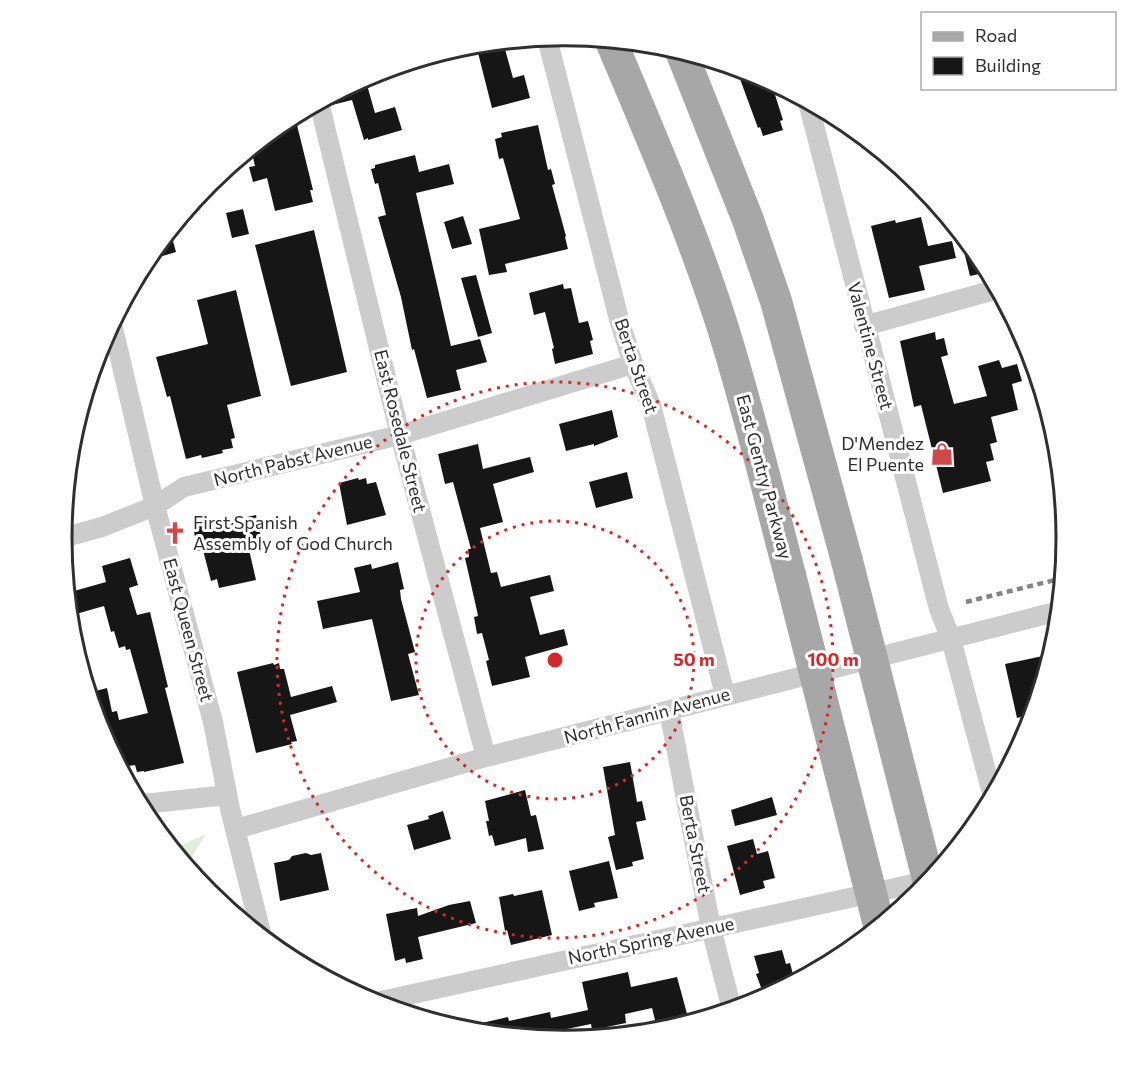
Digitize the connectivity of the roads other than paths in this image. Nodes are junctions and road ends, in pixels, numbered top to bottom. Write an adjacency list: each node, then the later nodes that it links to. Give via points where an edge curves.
1 (549, 47): 9 (street, Berta Street)
2 (615, 50): 24 (main road, East Gentry Parkway, bridge, via 680,207 732,355)
3 (685, 62): 22 (main road, bridge, via 776,301)
4 (321, 110): 10 (street, East Rosedale Street)
5 (811, 112): 7 (street, Valentine Street)
6 (990, 292): 7 (street)
7 (864, 326): 14 (street, Valentine Street, via 939,609)
8 (115, 337): 11 (street, East Queen Street)
9 (633, 364): 10 (street, North Pabst Avenue); 15 (street, Berta Street, via 651,405)
10 (400, 435): 11 (street, North Pabst Avenue, via 184,487); 17 (street, East Rosedale Street)
11 (155, 506): 12 (street, North Pabst Avenue); 19 (street, East Queen Street, via 213,722)
12 (72, 535)
13 (1050, 613): 14 (street, North Fannin Avenue)
14 (951, 639): 15 (street, North Fannin Avenue); 18 (street, Valentine Street)
15 (725, 695): 16 (street, North Fannin Avenue)
16 (669, 711): 17 (street, North Fannin Avenue); 26 (street, Berta Street)
17 (486, 757): 21 (street, North Fannin Avenue)
18 (990, 785)
19 (227, 795): 20 (street); 21 (street, East Queen Street)
20 (150, 803)
21 (236, 829): 25 (street, East Queen Street)
22 (926, 871)
23 (914, 884): 26 (street, North Spring Avenue)
24 (877, 918)
25 (259, 925)
26 (711, 928): 27 (street, North Spring Avenue); 28 (street, Berta Street)
27 (392, 999)
28 (730, 1001)

